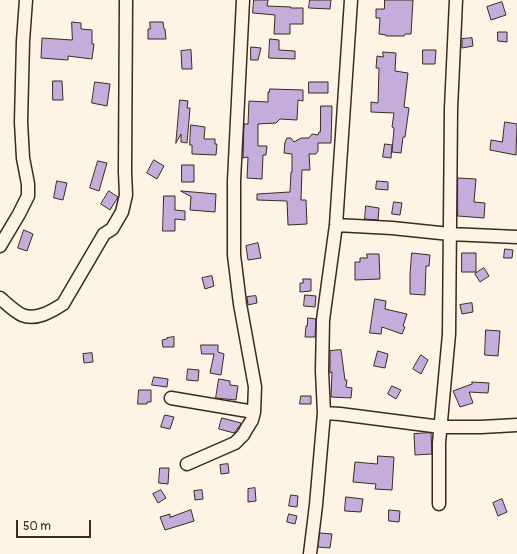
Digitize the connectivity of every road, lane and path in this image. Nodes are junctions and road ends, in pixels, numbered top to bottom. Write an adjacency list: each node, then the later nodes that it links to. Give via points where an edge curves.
1 (26, 0): 9 (street, via 21,122 28,196)
2 (126, 0): 10 (street, via 126,195 122,212 112,228 104,234 63,304 30,317 22,315)
3 (243, 0): 12 (street, via 234,181 234,255 255,387)
4 (351, 0): 6 (street)
5 (456, 0): 7 (street, via 451,109)
6 (336, 225): 7 (street); 13 (street, via 323,320)
7 (450, 234): 8 (street); 15 (street, via 448,334)
8 (517, 237)
9 (0, 246)
10 (0, 298)
11 (171, 398): 12 (street)
12 (254, 412): 16 (street, via 243,435 235,443)
13 (324, 413): 15 (street); 18 (street)
14 (517, 425): 15 (street)
15 (441, 427): 17 (street)
16 (187, 464)
17 (439, 504)
18 (310, 554)

